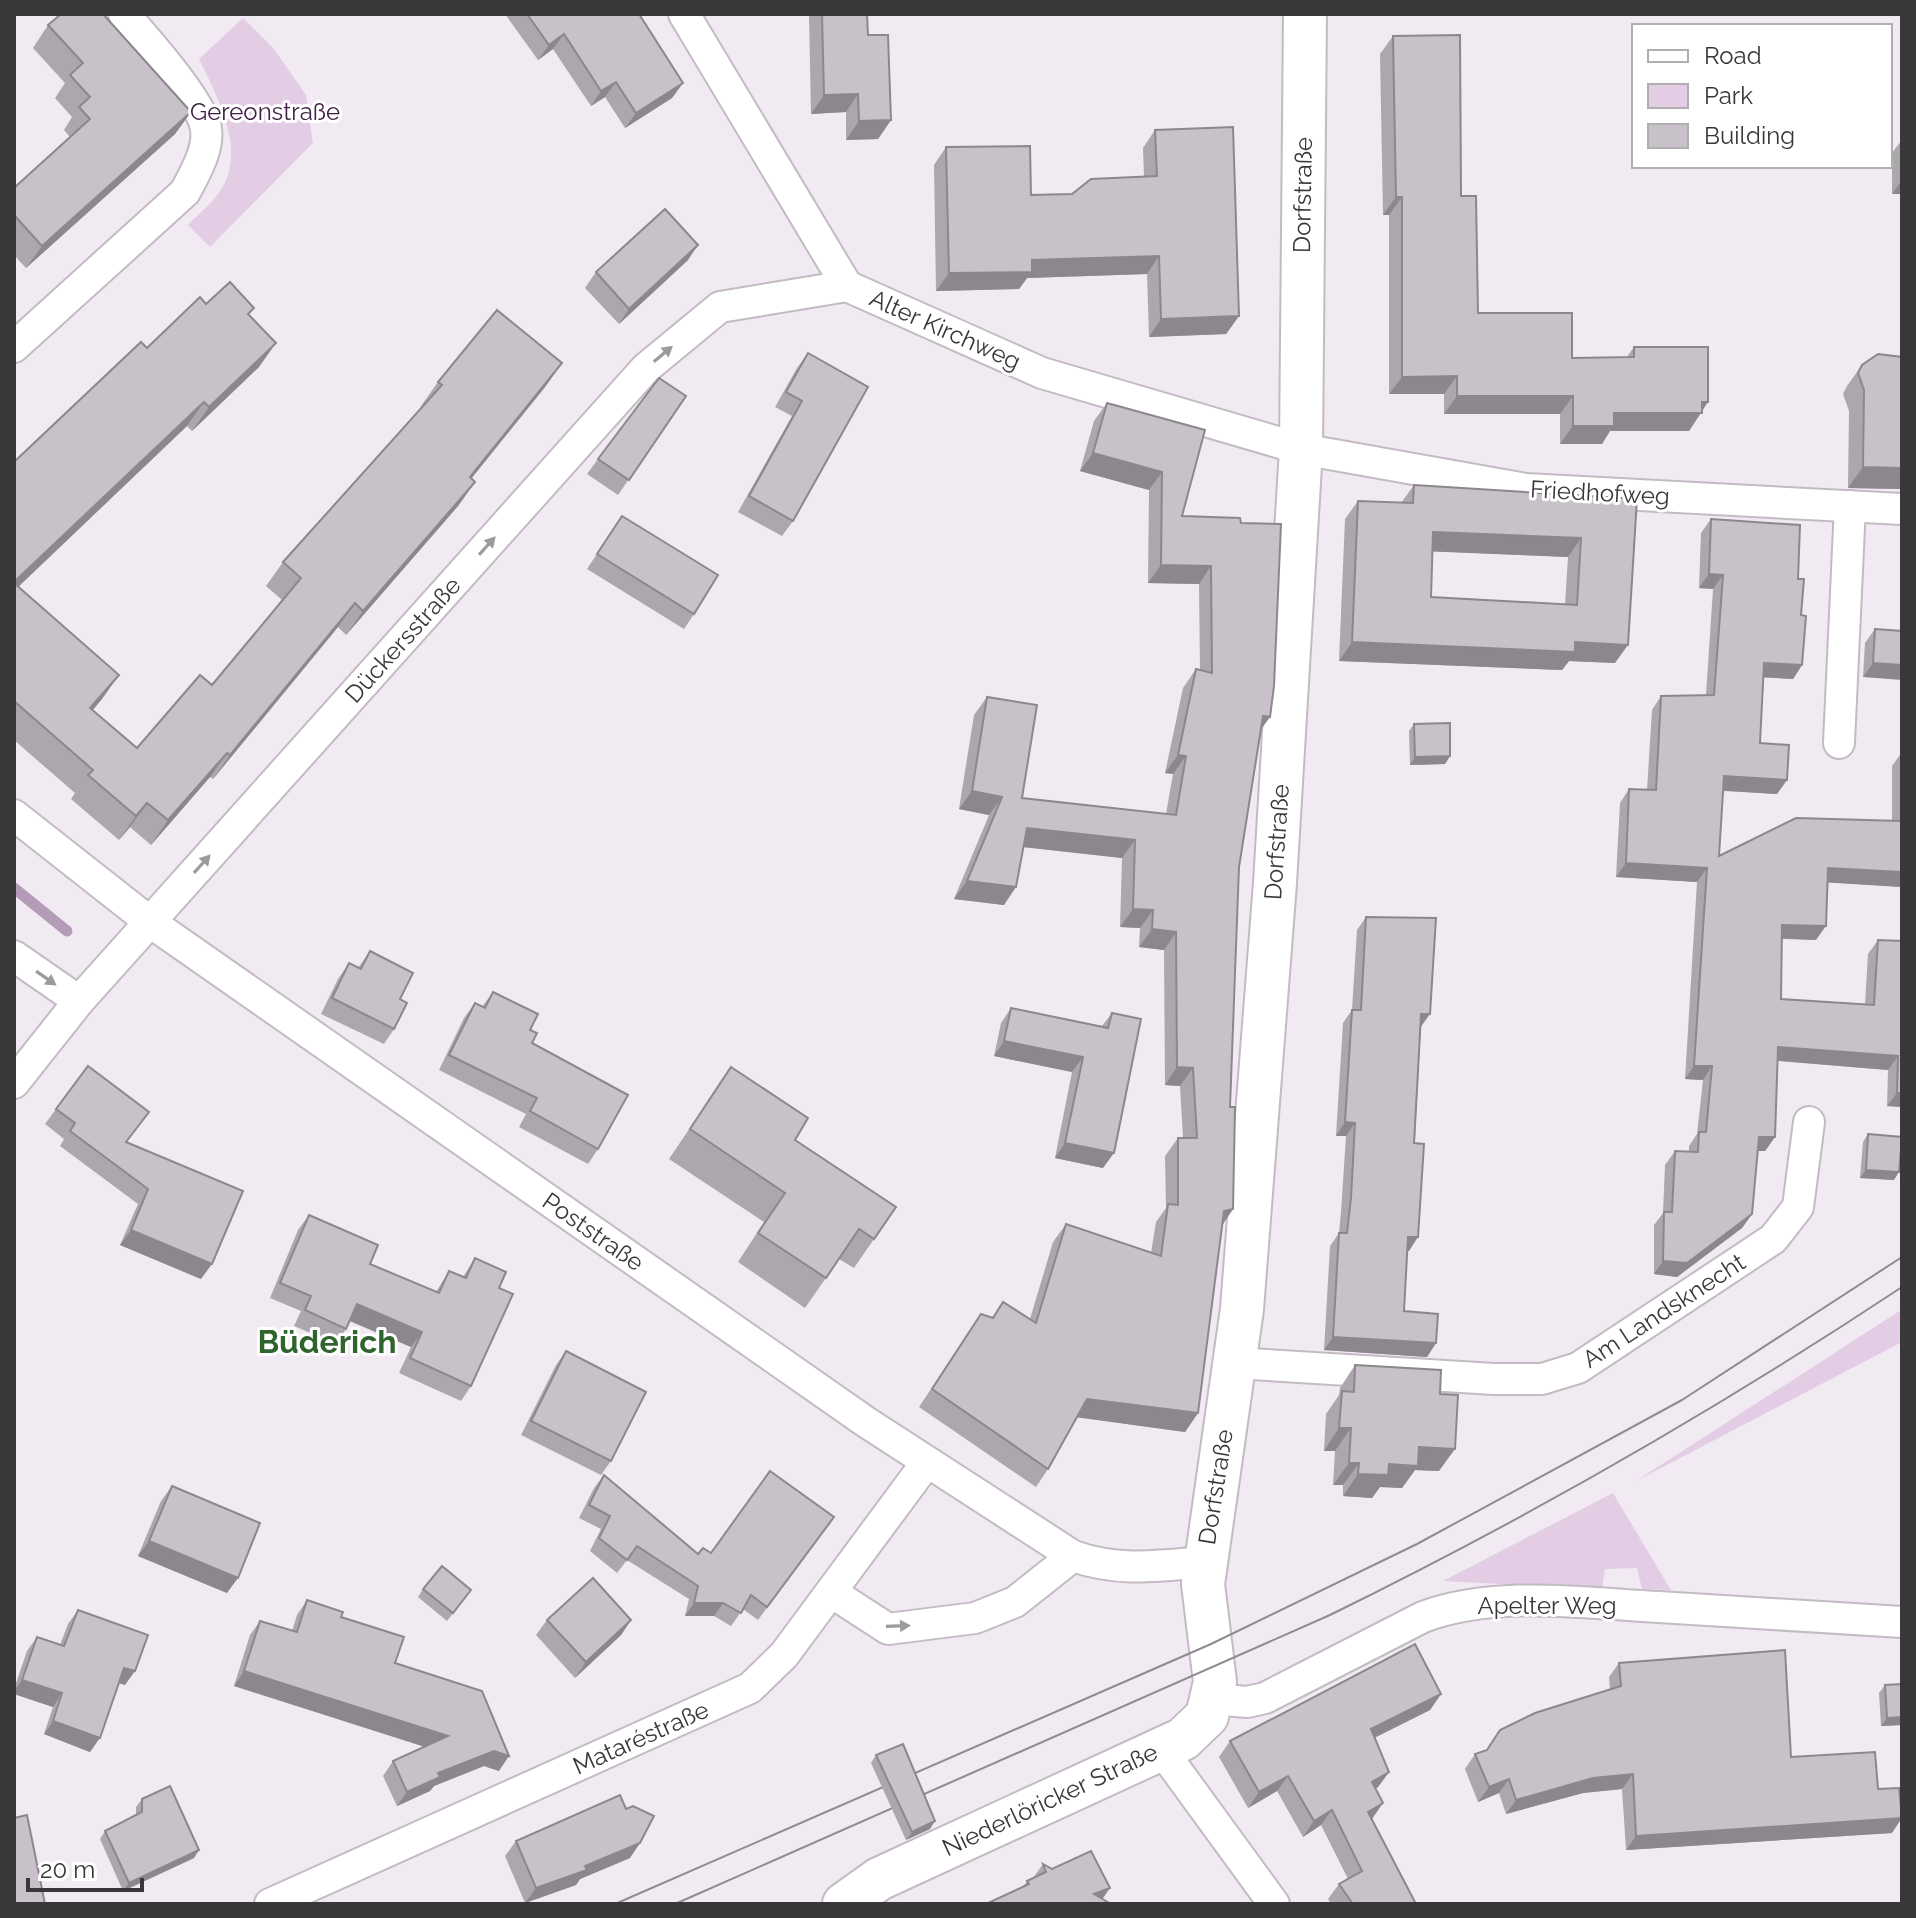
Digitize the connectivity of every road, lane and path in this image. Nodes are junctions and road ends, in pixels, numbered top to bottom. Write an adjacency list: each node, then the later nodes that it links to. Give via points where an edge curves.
1 (124, 14): 5 (street, via 159,54 205,123 202,160 185,192)
2 (684, 14): 4 (street, Alter Kirchweg)
3 (1305, 14): 6 (main road, Dorfstraße)
4 (847, 286): 6 (street, Alter Kirchweg, via 1042,373); 11 (street, Dückersstraße, one-way to 4, via 646,368 720,307)
5 (14, 347)
6 (1301, 449): 7 (street, Friedhofweg, via 1526,489); 16 (main road, Dorfstraße, via 1248,1251)
7 (1850, 506): 8 (street, Friedhofweg); 9 (street)
8 (1902, 509)
9 (1839, 743)
10 (14, 815): 11 (street, Poststraße)
11 (150, 922): 13 (street, Dückersstraße); 17 (street, Poststraße)
12 (14, 956): 13 (street, one-way to 13)
13 (79, 1001): 14 (street, Dückersstraße)
14 (14, 1083)
15 (1809, 1122): 16 (street, Am Landsknecht, via 1798,1207 1773,1239 1578,1368 1542,1379 1494,1379)
16 (1234, 1363): 19 (main road, Dorfstraße)
17 (927, 1462): 18 (street, Poststraße); 20 (street, Mataréstraße)
18 (1073, 1556): 19 (street, Poststraße, via 1100,1566 1136,1569); 20 (street, one-way to 18, via 888,1629 975,1618 1015,1602)
19 (1204, 1562): 22 (main road, Dorfstraße)
20 (831, 1592): 24 (street, Mataréstraße, via 784,1655 750,1688)
21 (1902, 1622): 22 (street, Apelter Weg, via 1578,1602 1473,1605 1423,1617 1265,1698 1247,1702)
22 (1214, 1682): 23 (main road, Niederlöricker Straße, via 1198,1729)
23 (1161, 1749): 25 (main road, Niederlöricker Straße, via 879,1879); 26 (street)
24 (270, 1904)
25 (844, 1904)
26 (1274, 1904)

